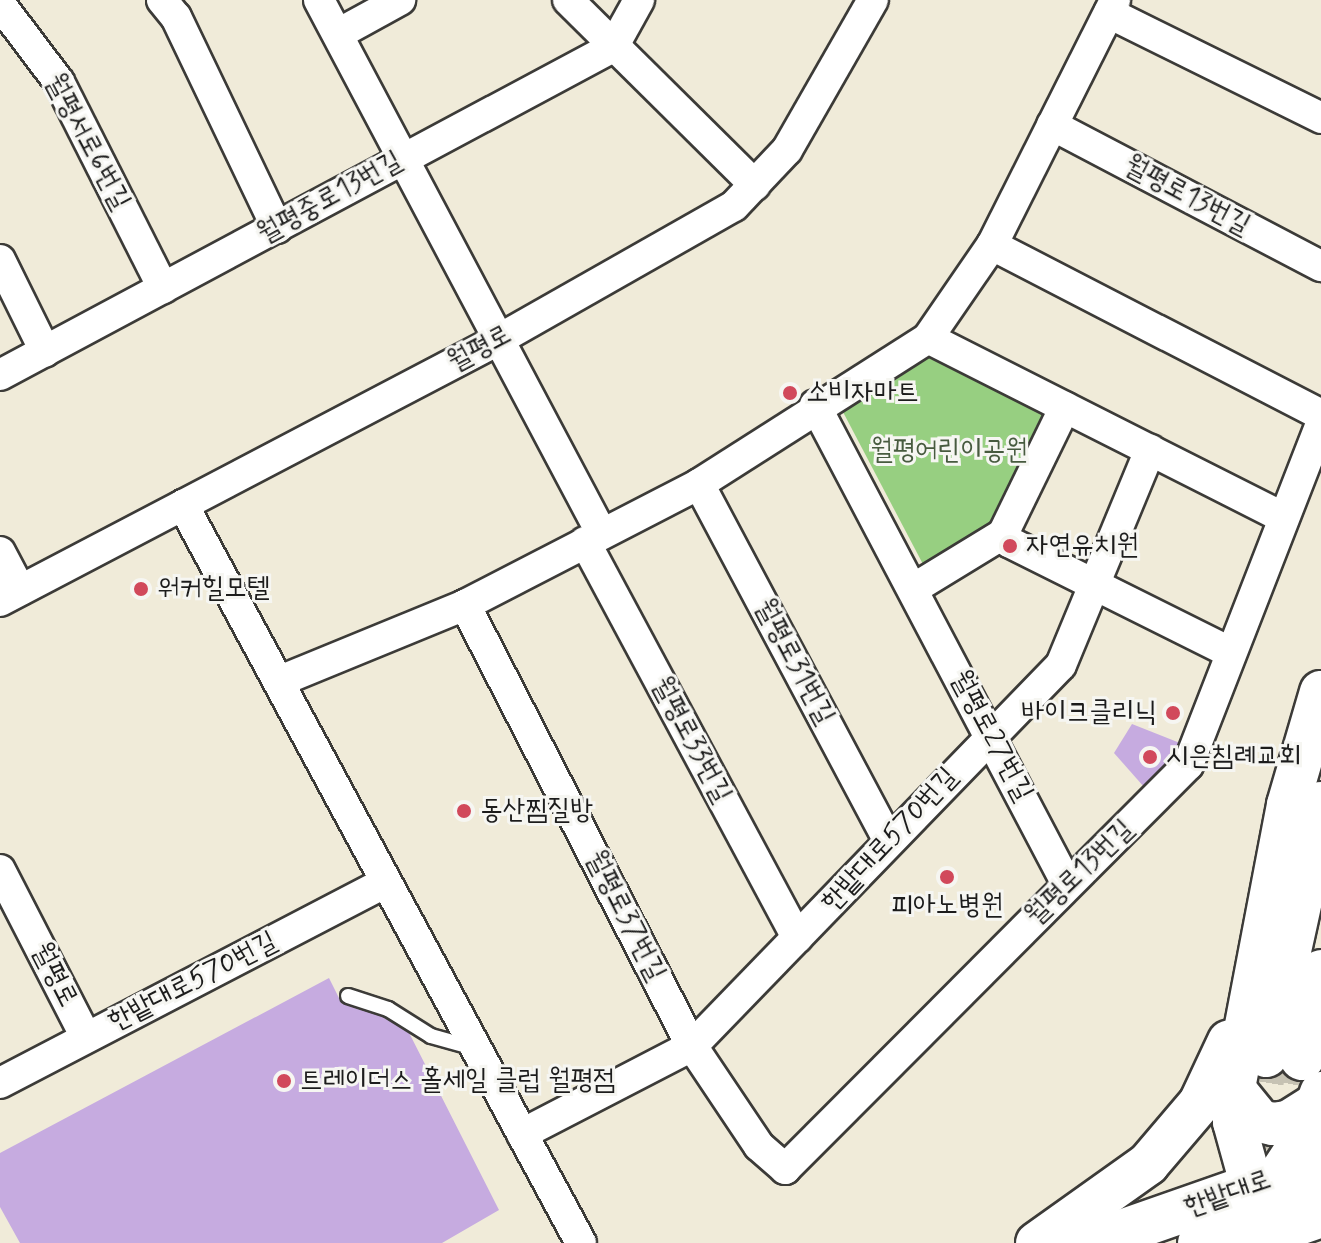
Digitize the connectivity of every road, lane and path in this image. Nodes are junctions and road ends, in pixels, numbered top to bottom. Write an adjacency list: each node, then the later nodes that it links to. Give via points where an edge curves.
1 (162, 0): 15 (street, via 176,17)
2 (319, 0): 9 (street, 월평로33번길)
3 (400, 0): 9 (street)
4 (568, 0): 10 (street)
5 (639, 0): 10 (street)
6 (873, 0): 14 (street, 월평로, via 787,150)
7 (0, 4): 19 (street, 월평서로6번길, via 59,82)
8 (1112, 6): 11 (street); 12 (street)
9 (338, 34): 13 (street, 월평로33번길)
10 (613, 47): 13 (street, 월평중로13번길); 14 (street)
11 (1321, 118)
12 (1052, 125): 16 (street); 18 (street, 월평로13번길)
13 (403, 159): 15 (street, 월평중로13번길); 21 (street, 월평로33번길)
14 (755, 185): 21 (street, 월평로, via 734,206)
15 (277, 228): 19 (street, 월평중로13번길)
16 (992, 245): 20 (street); 26 (street)
17 (0, 260): 22 (street)
18 (1321, 266)
19 (163, 288): 22 (street, 월평중로13번길)
20 (928, 338): 24 (street); 25 (street)
21 (498, 340): 30 (street, 월평로); 33 (street, 월평로33번길)
22 (45, 351): 23 (street, 월평중로13번길)
23 (0, 375)
24 (815, 405): 29 (street); 36 (street, 월평로27번길)
25 (1065, 407): 28 (street); 32 (street)
26 (1321, 415)
27 (1321, 424): 31 (street, 월평로13번길)
28 (1150, 450): 31 (street); 35 (street, 한밭대로570번길)
29 (699, 484): 33 (street); 44 (street, 월평로31번길)
30 (183, 505): 37 (street, 월평로); 40 (street)
31 (1282, 517): 39 (street, 월평로13번길)
32 (1003, 534): 35 (street, via 1009,542); 36 (street)
33 (594, 538): 38 (street); 48 (street, 월평로33번길)
34 (0, 552): 37 (street)
35 (1092, 583): 39 (street); 42 (street, 한밭대로570번길, via 1061,665)
36 (913, 589): 42 (street, 월평로27번길)
37 (10, 595)
38 (465, 605): 40 (street); 53 (street, 월평로37번길)
39 (1230, 652): 47 (street, 월평로13번길, via 1188,765)
40 (280, 681): 46 (street)
41 (1321, 692): 49 (street, via 1288,805)
42 (990, 734): 44 (street, 한밭대로570번길); 47 (street, 월평로27번길)
43 (1321, 804): 55 (main road)
44 (888, 840): 48 (street, 한밭대로570번길)
45 (0, 870): 52 (street, 월평로)
46 (386, 882): 52 (street, 한밭대로570번길); 54 (street)
47 (1067, 884): 60 (street, 월평로13번길)
48 (797, 938): 53 (street, 한밭대로570번길)
49 (1256, 961): 57 (street); 66 (street, via 1228,1043 1200,1103 1148,1164)
50 (1321, 972): 55 (main road)
51 (348, 996): 54 (lane, via 388,1009 431,1036)
52 (86, 1037): 56 (street, 한밭대로570번길)
53 (692, 1046): 58 (street, 한밭대로570번길); 60 (street, 월평로37번길, via 759,1146)
54 (476, 1048): 58 (street)
55 (1302, 1077): 57 (street, via 1288,1122 1260,1121); 62 (street, via 1305,1136)
56 (0, 1083)
57 (1234, 1089): 62 (street, via 1239,1145)
58 (522, 1134): 65 (street)
59 (1321, 1162): 62 (main road, 한밭대로)
60 (785, 1169)
61 (1321, 1175): 62 (street)
62 (1287, 1195): 63 (main road, 한밭대로); 64 (main road, 한밭대로); 64 (street)
63 (1099, 1240): 64 (street, via 1160,1227)
64 (1218, 1242)
65 (581, 1243)
66 (1037, 1243)

